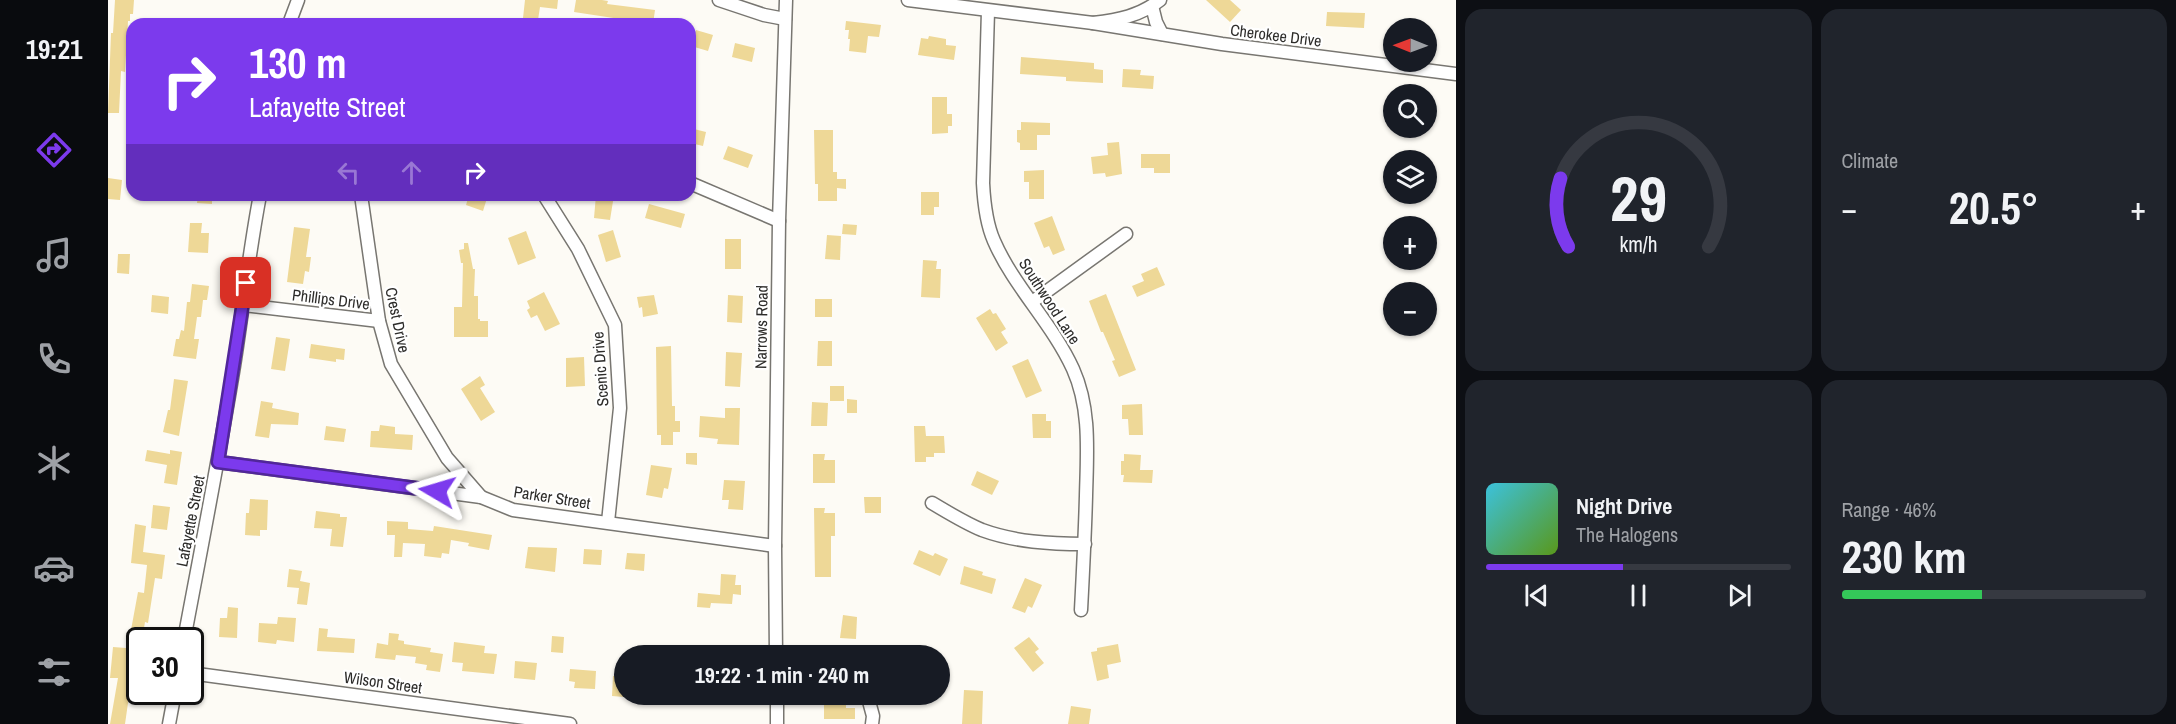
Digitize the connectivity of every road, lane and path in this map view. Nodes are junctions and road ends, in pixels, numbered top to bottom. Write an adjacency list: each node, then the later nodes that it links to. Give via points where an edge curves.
1 (298, 0): 7 (street)
2 (719, 0): 8 (street)
3 (786, 0): 8 (street, Narrows Road)
4 (908, 0): 6 (street)
5 (1156, 3): 9 (street, via 1122,19); 10 (street, via 1155,22)
6 (988, 11): 9 (street); 18 (street, Southwood Lane, via 984,210 993,240)
7 (291, 18)
8 (785, 19): 16 (street, Narrows Road)
9 (1093, 23): 10 (street, Cherokee Drive)
10 (1162, 34): 11 (street, Cherokee Drive)
11 (1456, 74)
12 (696, 186): 16 (street)
13 (259, 201): 19 (street, Lafayette Street)
14 (363, 201): 20 (street, Crest Drive)
15 (548, 201): 24 (street, Scenic Drive, via 578,249 615,325 620,408)
16 (779, 221): 26 (street, Narrows Road)
17 (1126, 234): 18 (street)
18 (1032, 302): 25 (street, Southwood Lane, via 1074,370 1085,403)
19 (244, 305): 20 (street, Phillips Drive); 21 (street, Lafayette Street)
20 (379, 321): 22 (street, Crest Drive, via 391,364 415,408 447,458)
21 (218, 462): 22 (street, Parker Street); 28 (street, Lafayette Street)
22 (481, 497): 24 (street, Parker Street, via 513,510)
23 (933, 503): 25 (street, via 965,522 1019,540)
24 (608, 522): 26 (street, Parker Street)
25 (1085, 544): 27 (street, Southwood Lane)
26 (775, 546): 29 (street, Narrows Road)
27 (1082, 610)
28 (186, 627)
29 (776, 645)
30 (204, 675): 35 (street, Wilson Street)
31 (173, 705): 34 (street)
32 (777, 705): 36 (street)
33 (870, 705): 37 (street)
34 (169, 724)
35 (570, 724)
36 (777, 724)
37 (872, 724)

